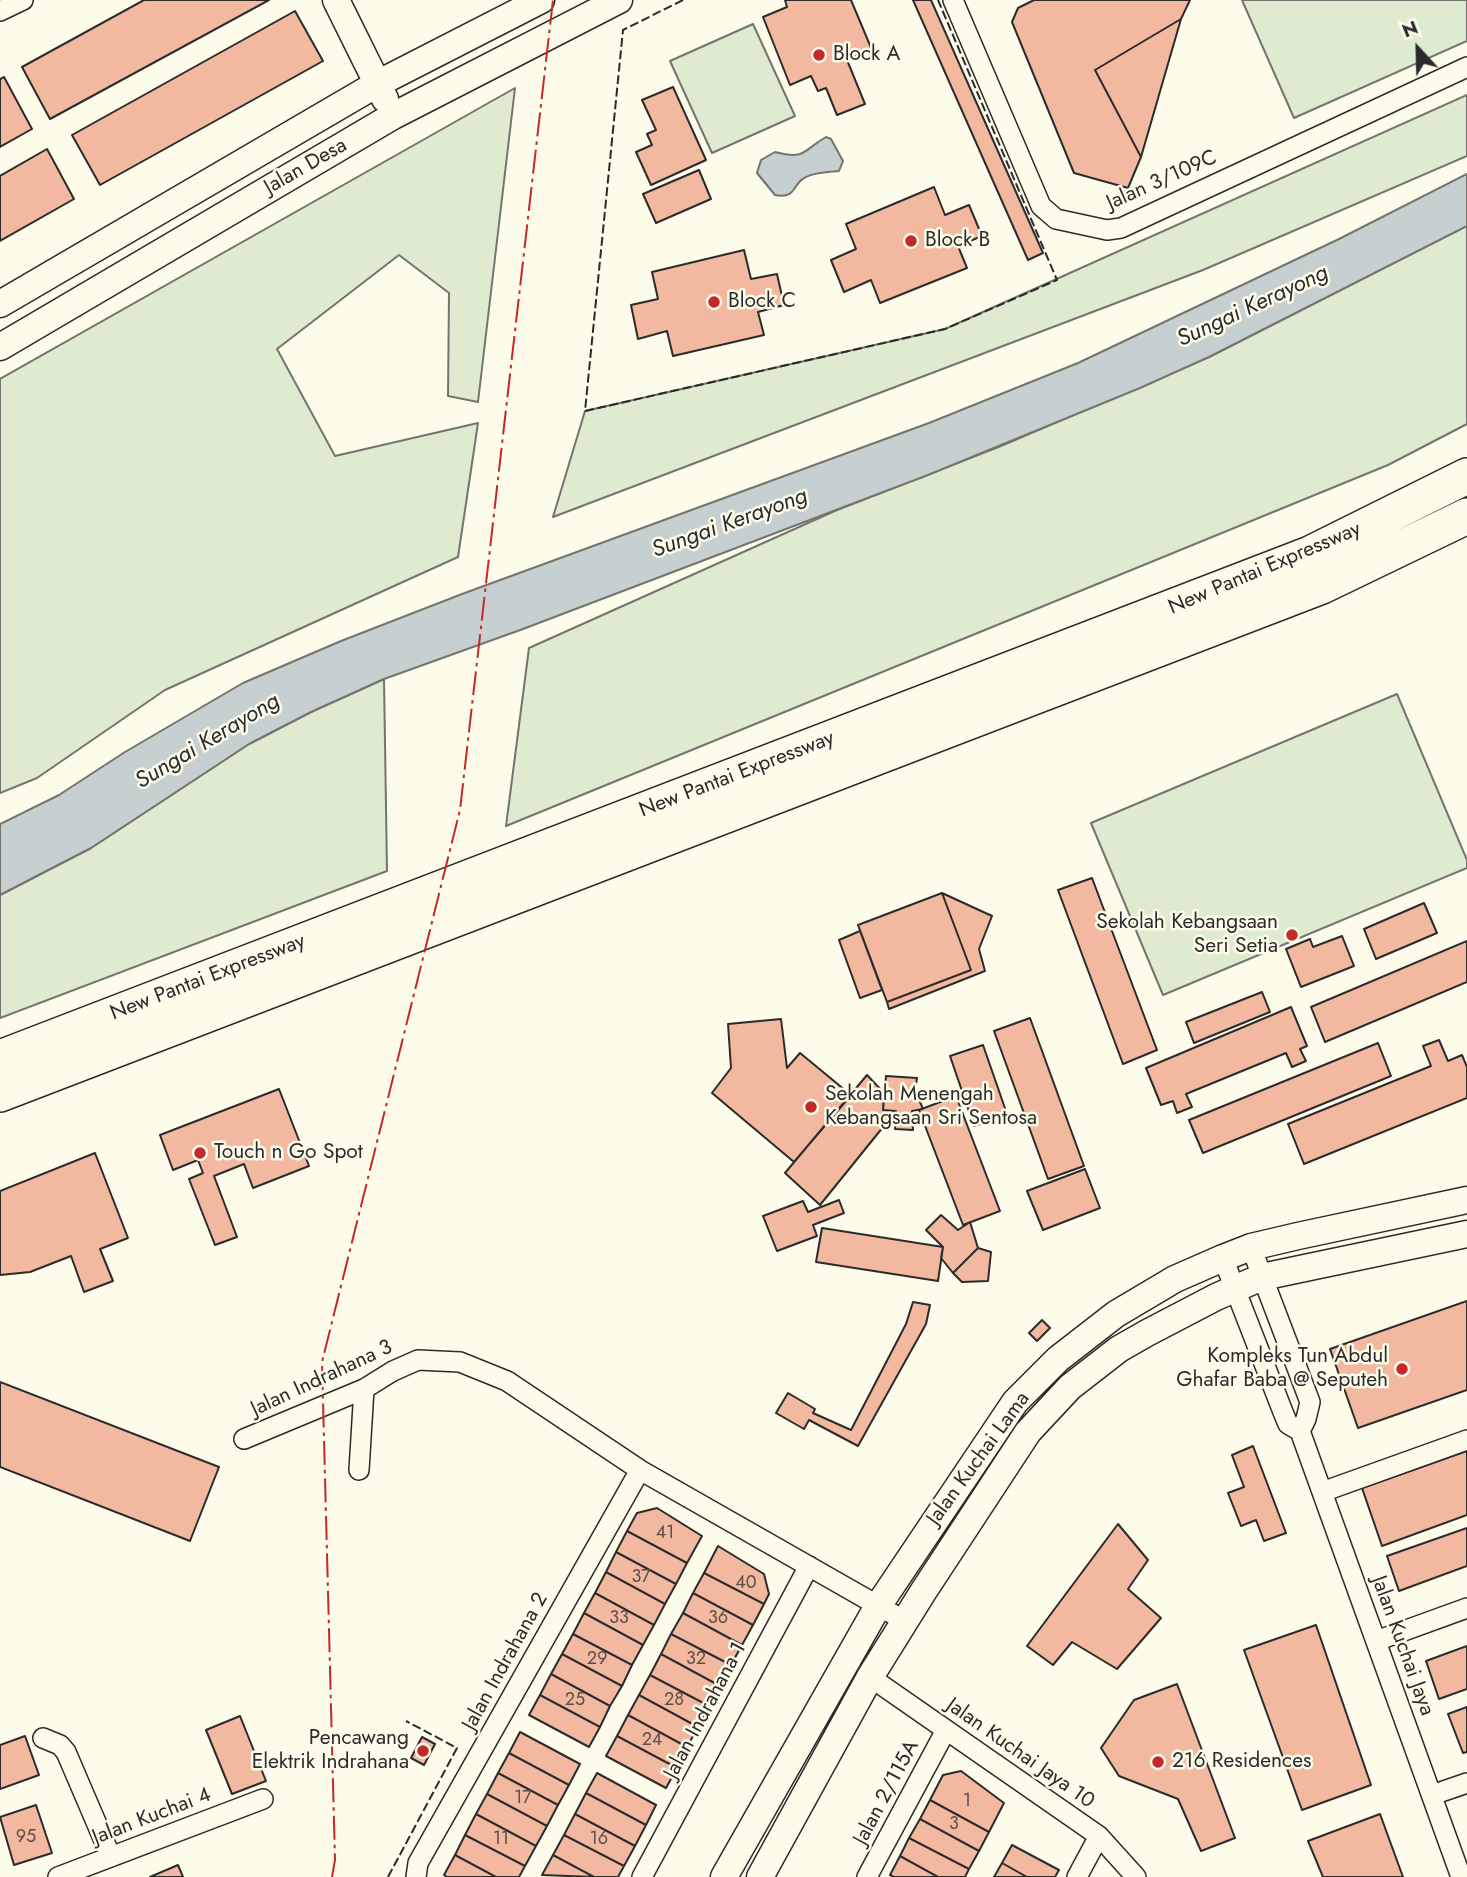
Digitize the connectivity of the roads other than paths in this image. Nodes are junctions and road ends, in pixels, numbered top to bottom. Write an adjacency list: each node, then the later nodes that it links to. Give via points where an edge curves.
1 (23, 0): 6 (street)
2 (336, 0): 8 (main road)
3 (541, 0): 8 (main road, Jalan Desa)
4 (619, 0): 9 (main road, Jalan Desa)
5 (953, 0): 7 (street, Jalan 3/109C, via 1041,206 1056,219 1107,230 1121,228)
6 (0, 11)
7 (1467, 67)
8 (377, 84): 9 (main road); 10 (main road, Jalan Desa)
9 (393, 116): 11 (main road, Jalan Desa)
10 (0, 304)
11 (0, 347)
12 (1467, 476): 14 (highway, New Pantai Expressway, via 1310,554)
13 (1467, 516): 15 (highway, New Pantai Expressway, via 1322,586)
14 (0, 1058)
15 (0, 1094)
16 (1467, 1200): 18 (main road, Jalan Kuchai Lama)
17 (1467, 1234): 20 (main road, Jalan Kuchai Lama)
18 (1251, 1247): 19 (main road, Jalan Kuchai Lama); 20 (street)
19 (1223, 1258): 21 (street, Jalan Kuchai Jaya); 30 (main road, Jalan Kuchai Lama, via 1175,1279 1116,1314 1058,1359 1015,1402)
20 (1262, 1277): 21 (main road, Jalan Kuchai Lama); 23 (street, via 1310,1402)
21 (1236, 1289): 23 (street, Jalan Kuchai Jaya, via 1288,1424); 32 (main road, Jalan Kuchai Lama, via 1119,1349 1070,1387 1028,1432)
22 (364, 1388): 24 (street, Jalan Indrahana 3); 26 (street); 27 (street, Jalan Indrahana 3, via 418,1360 460,1362 507,1381)
23 (1300, 1431): 28 (street, Jalan Kuchai Jaya)
24 (244, 1439)
25 (1467, 1440): 28 (street)
26 (359, 1470)
27 (640, 1470): 29 (street, Jalan Indrahana 3); 43 (street, Jalan Indrahana 2, via 418,1863)
28 (1322, 1492): 33 (street, Jalan Kuchai Jaya)
29 (809, 1566): 30 (street, Jalan Indrahana 3); 44 (street, Jalan Indrahana 1)
30 (878, 1606): 32 (street, Jalan Indrahana 3); 45 (main road, Jalan Kuchai Lama)
31 (1467, 1608): 33 (street)
32 (905, 1621): 34 (main road, Jalan Kuchai Lama)
33 (1376, 1640): 38 (street, Jalan Kuchai Jaya)
34 (870, 1677): 35 (street, Jalan Kuchai Jaya 10); 46 (main road, Jalan Kuchai Lama)
35 (946, 1730): 40 (street, Jalan Kuchai Jaya 10); 47 (street, Jalan 2/115A)
36 (43, 1738): 41 (street, via 66,1752)
37 (1467, 1783): 38 (street)
38 (1432, 1795): 50 (street, Jalan Kuchai Jaya)
39 (263, 1799): 41 (street, Jalan Kuchai 4)
40 (1099, 1836): 48 (street); 49 (street, Jalan Kuchai Jaya 10)
41 (111, 1857): 42 (street, Jalan Kuchai 4)
42 (58, 1877)
43 (416, 1877)
44 (642, 1877)
45 (724, 1877)
46 (760, 1877)
47 (867, 1877)
48 (1077, 1877)
49 (1136, 1877)
50 (1461, 1877)

